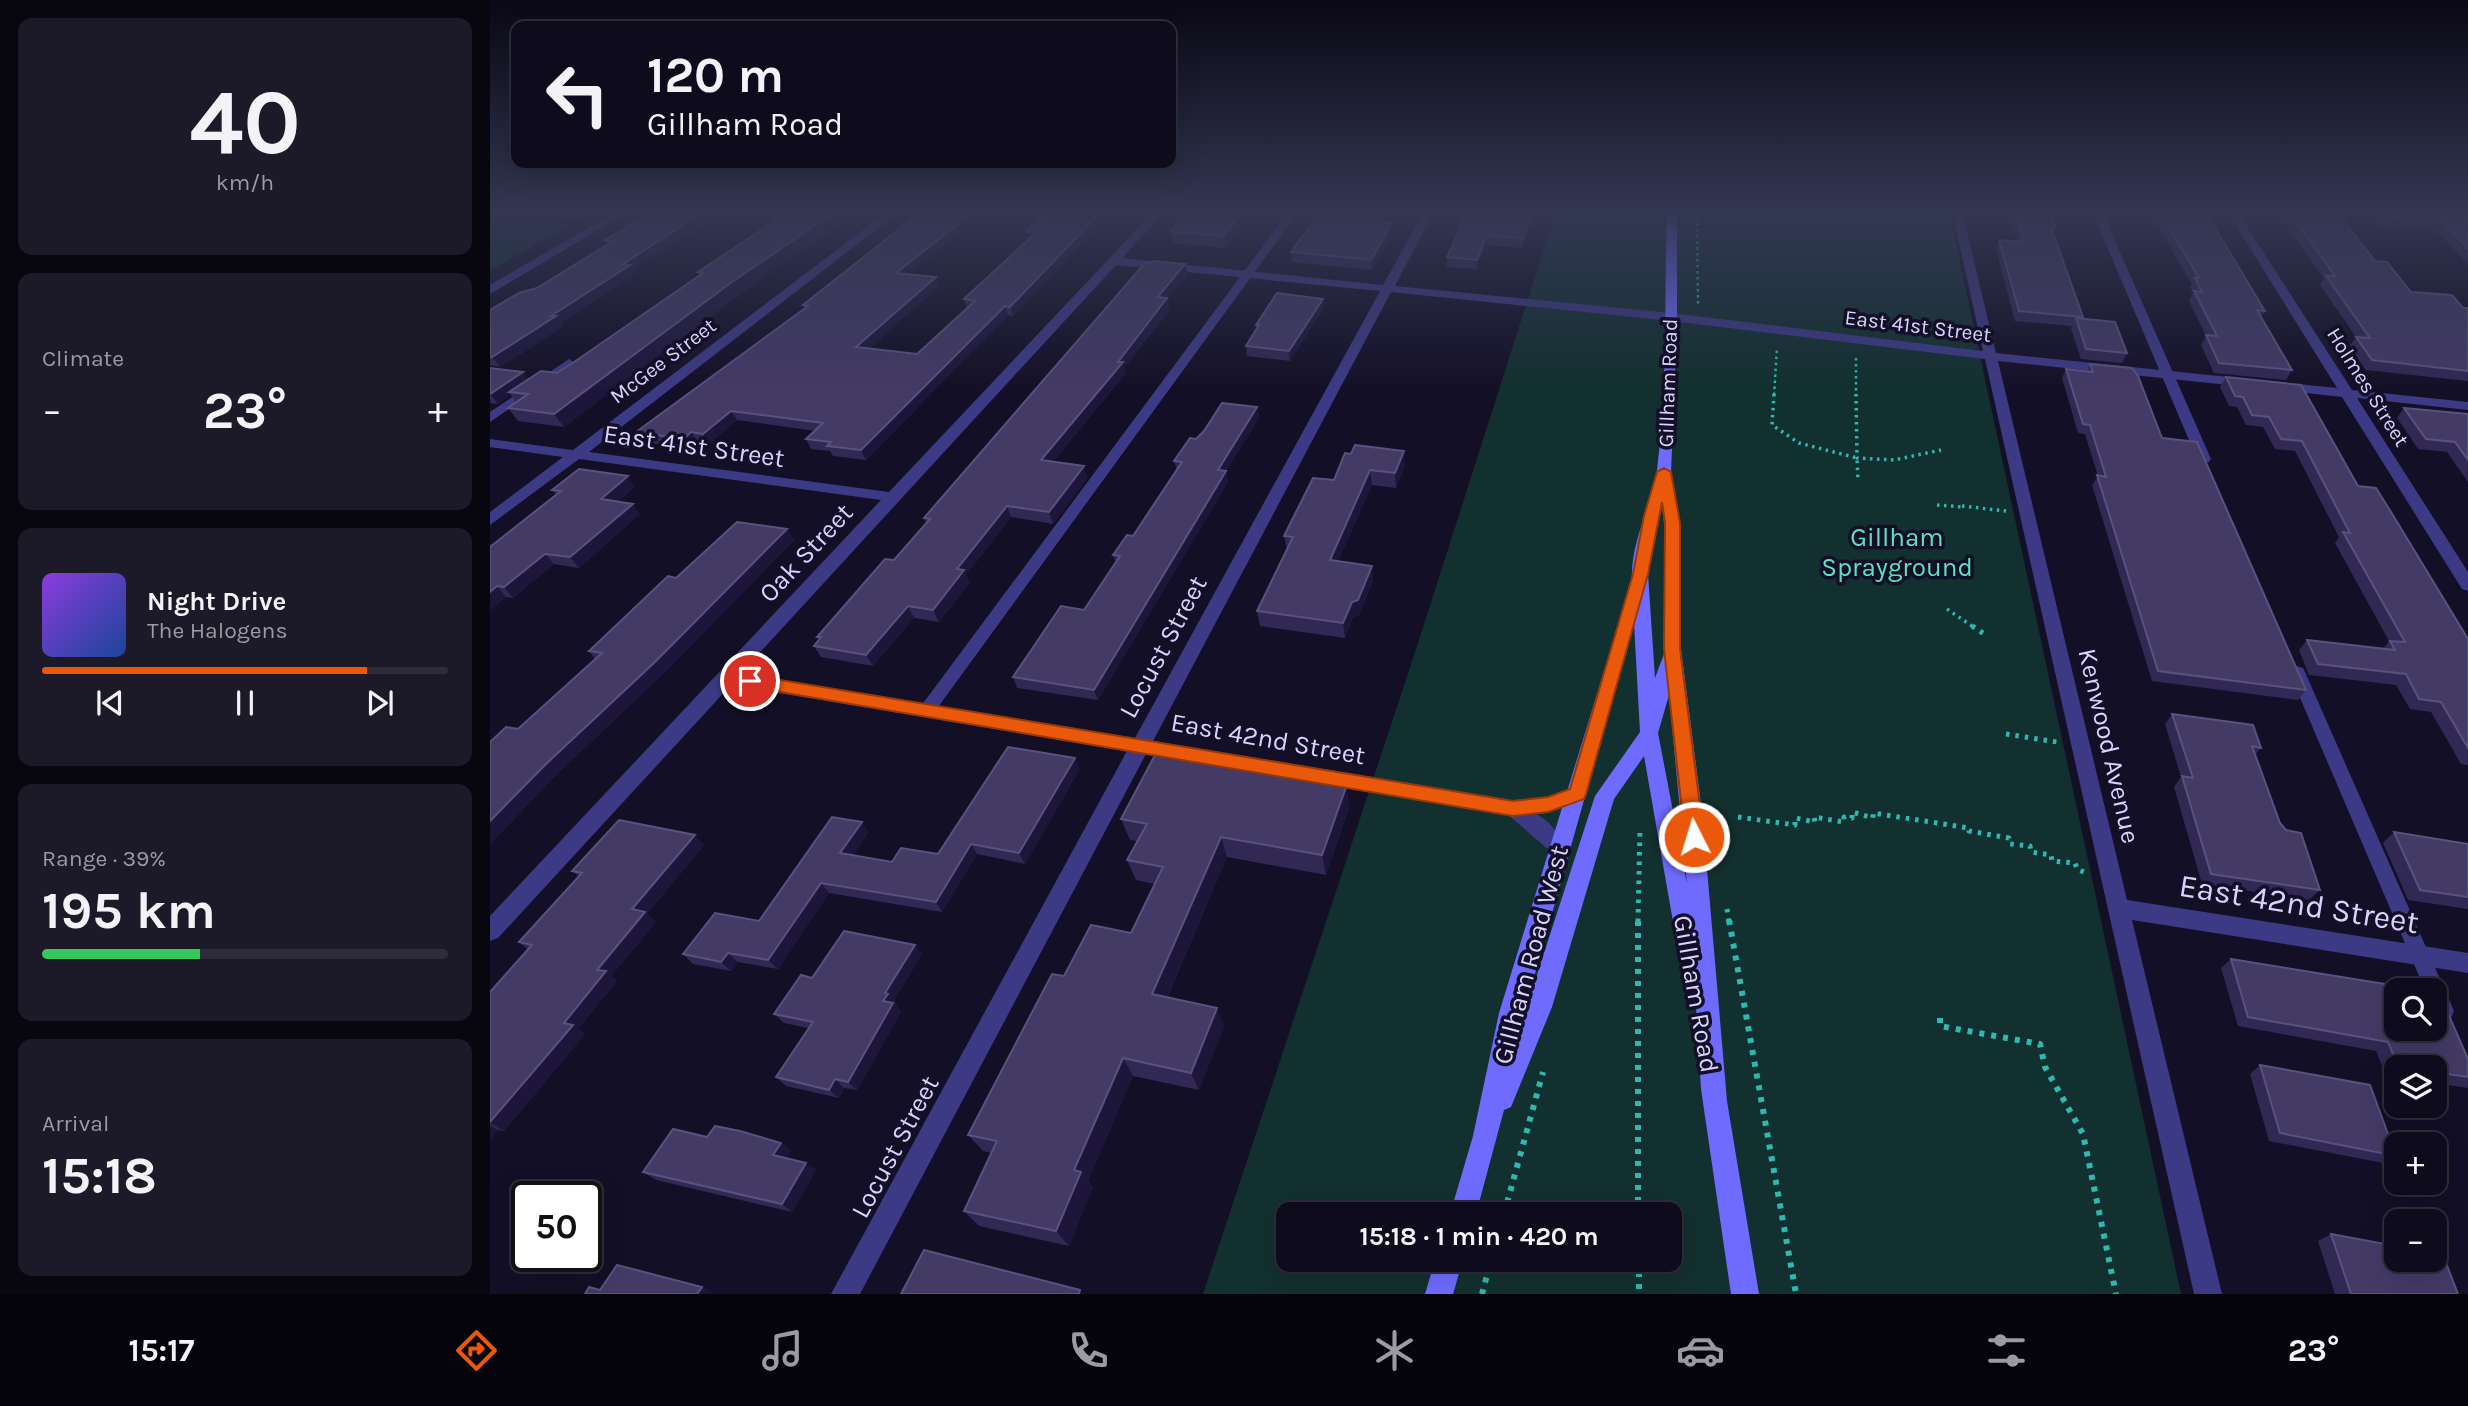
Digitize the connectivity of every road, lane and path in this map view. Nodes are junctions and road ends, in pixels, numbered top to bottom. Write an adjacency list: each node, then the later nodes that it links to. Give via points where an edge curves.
1 (522, 271): 14 (street)
2 (816, 271): 27 (street, McGee Street)
3 (1103, 271): 32 (street, Oak Street)
4 (1212, 271): 12 (street, East 41st Street)
5 (1250, 271): 12 (lane)
6 (1395, 271): 13 (street, Locust Street)
7 (1671, 271): 15 (main road, Gillham Road)
8 (1698, 271): 16 (path)
9 (1971, 271): 18 (street, Kenwood Avenue)
10 (2122, 271): 21 (lane)
11 (2270, 271): 22 (street, Holmes Street)
12 (1247, 275): 13 (street, East 41st Street); 43 (lane)
13 (1385, 289): 15 (street, East 41st Street); 47 (street, Locust Street)
14 (490, 290)
15 (1671, 317): 16 (street, East 41st Street); 29 (main road, Gillham Road)
16 (1701, 322): 18 (street, East 41st Street)
17 (1777, 348): 28 (path, via 1772,425 1826,452)
18 (1990, 356): 21 (street, East 41st Street); 34 (street, Kenwood Avenue)
19 (1856, 358): 28 (path)
20 (569, 363): 24 (lane)
21 (2167, 374): 22 (street, East 41st Street); 30 (lane)
22 (2347, 394): 23 (street, East 41st Street); 37 (street, Holmes Street)
23 (2468, 406)
24 (490, 418)
25 (490, 443): 27 (street, East 41st Street)
26 (1941, 450): 28 (path, via 1894,460)
27 (575, 455): 32 (street, East 41st Street); 35 (street, McGee Street)
28 (1857, 458): 31 (path)
29 (1664, 472): 36 (main road, Gillham Road); 40 (main road, Gillham Road, via 1672,523)
30 (2210, 473)
31 (1858, 481)
32 (892, 497): 42 (street, Oak Street)
33 (1937, 505): 34 (path)
34 (2029, 513): 55 (street, Kenwood Avenue)
35 (490, 520)
36 (1640, 574): 44 (main road, Gillham Road); 48 (main road, Gillham Road West)
37 (2468, 585)
38 (1947, 609): 39 (path)
39 (1986, 635)
40 (1672, 649): 44 (main road, Gillham Road West); 61 (main road, Gillham Road, via 1692,811)
41 (2292, 661): 57 (lane)
42 (724, 677): 43 (street, East 42nd Street); 56 (street, Oak Street)
43 (927, 710): 47 (street, East 42nd Street)
44 (1649, 733): 61 (main road, Gillham Road); 62 (main road, Gillham Road West, via 1605,796 1540,1007)
45 (2006, 734): 46 (path)
46 (2054, 741)
47 (1140, 746): 49 (street, East 42nd Street); 68 (street, Locust Street)
48 (1577, 794): 49 (street, East 42nd Street, via 1548,805); 52 (main road, Gillham Road West)
49 (1513, 808): 52 (street, East 42nd Street)
50 (1640, 814): 64 (path)
51 (1738, 817): 53 (path, via 1795,825 1795,818 1844,821 1844,817 1853,818 1852,813 1873,818 1873,813 1955,826 2009,838 2010,844 2030,846 2031,852 2052,855 2052,861 2075,863)
52 (1560, 848): 62 (main road, Gillham Road West, via 1511,1013)
53 (2089, 875)
54 (1725, 896): 73 (path)
55 (2119, 908): 57 (street, East 42nd Street); 75 (street, Kenwood Avenue)
56 (490, 931)
57 (2420, 956): 58 (street, East 42nd Street); 60 (lane)
58 (2468, 963)
59 (1940, 1018): 74 (path, via 1940,1026 2040,1044 2045,1067 2083,1134)
60 (2448, 1021)
61 (1715, 1101): 72 (main road, Gillham Road)
62 (1486, 1136): 63 (main road, Gillham Road West)
63 (1467, 1202)
64 (1638, 1202)
65 (1445, 1272): 69 (main road)
66 (1488, 1272): 70 (path)
67 (1639, 1272): 71 (path)
68 (845, 1294)
69 (1439, 1294)
70 (1482, 1294)
71 (1639, 1294)
72 (1745, 1294)
73 (1796, 1294)
74 (2116, 1294)
75 (2208, 1294)

